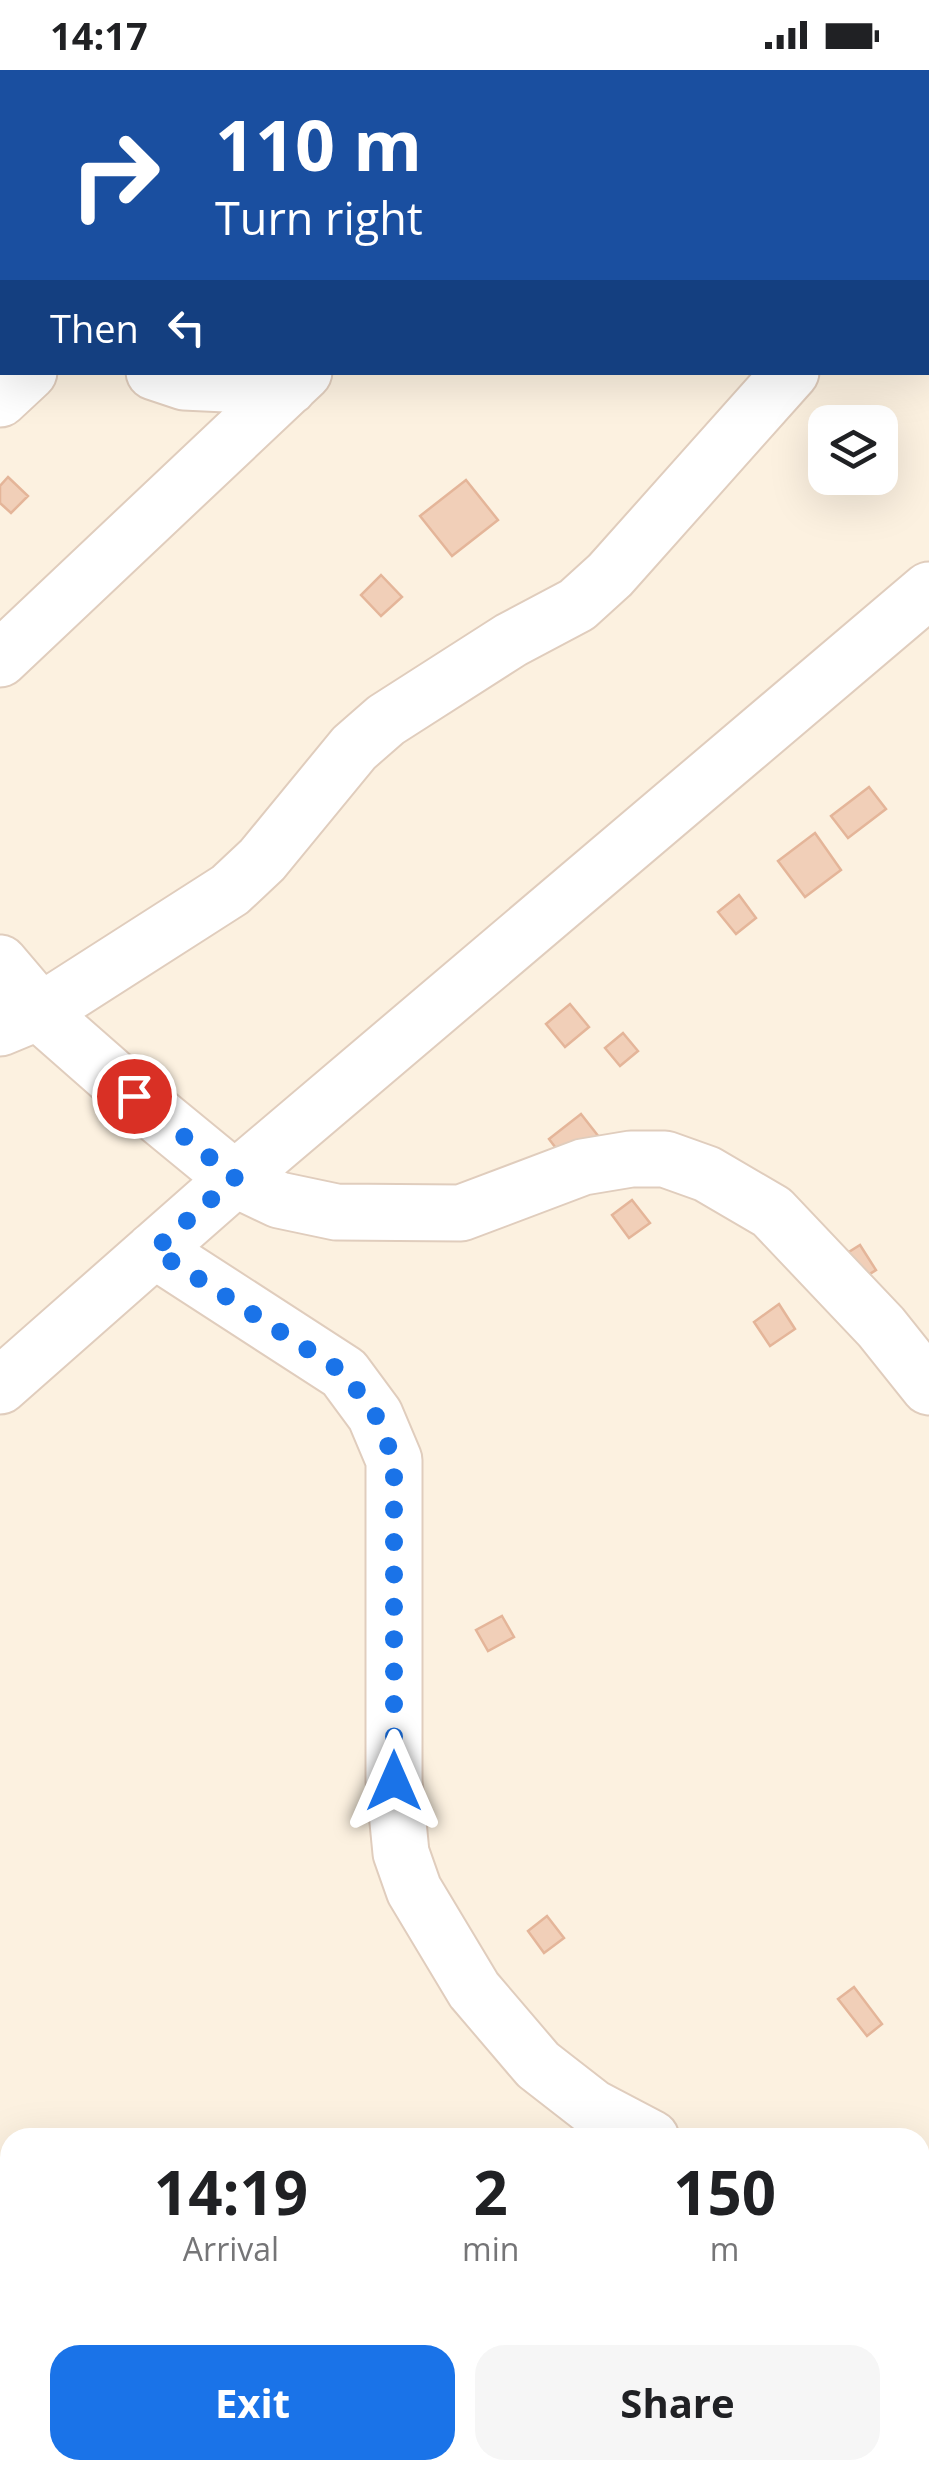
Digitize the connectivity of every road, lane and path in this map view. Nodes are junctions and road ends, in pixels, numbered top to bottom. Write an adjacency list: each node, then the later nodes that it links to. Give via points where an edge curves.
1 (26, 375): 5 (street)
2 (163, 375): 4 (street, via 184,382)
3 (788, 375): 9 (street, via 610,576 576,604 386,720 230,890)
4 (296, 380): 7 (street)
5 (0, 399)
6 (929, 590): 10 (street)
7 (0, 659)
8 (0, 962): 9 (street)
9 (21, 1020): 10 (street, via 134,1096)
10 (235, 1178): 11 (street); 13 (street, via 279,1200 336,1212 460,1213 582,1167 664,1158 772,1212)
11 (154, 1250): 12 (street); 14 (street, via 344,1373 375,1414 394,1460 394,1781 401,1853 414,1890 474,1990 538,2064 592,2107)
12 (0, 1386)
13 (929, 1387)
14 (632, 2128)

